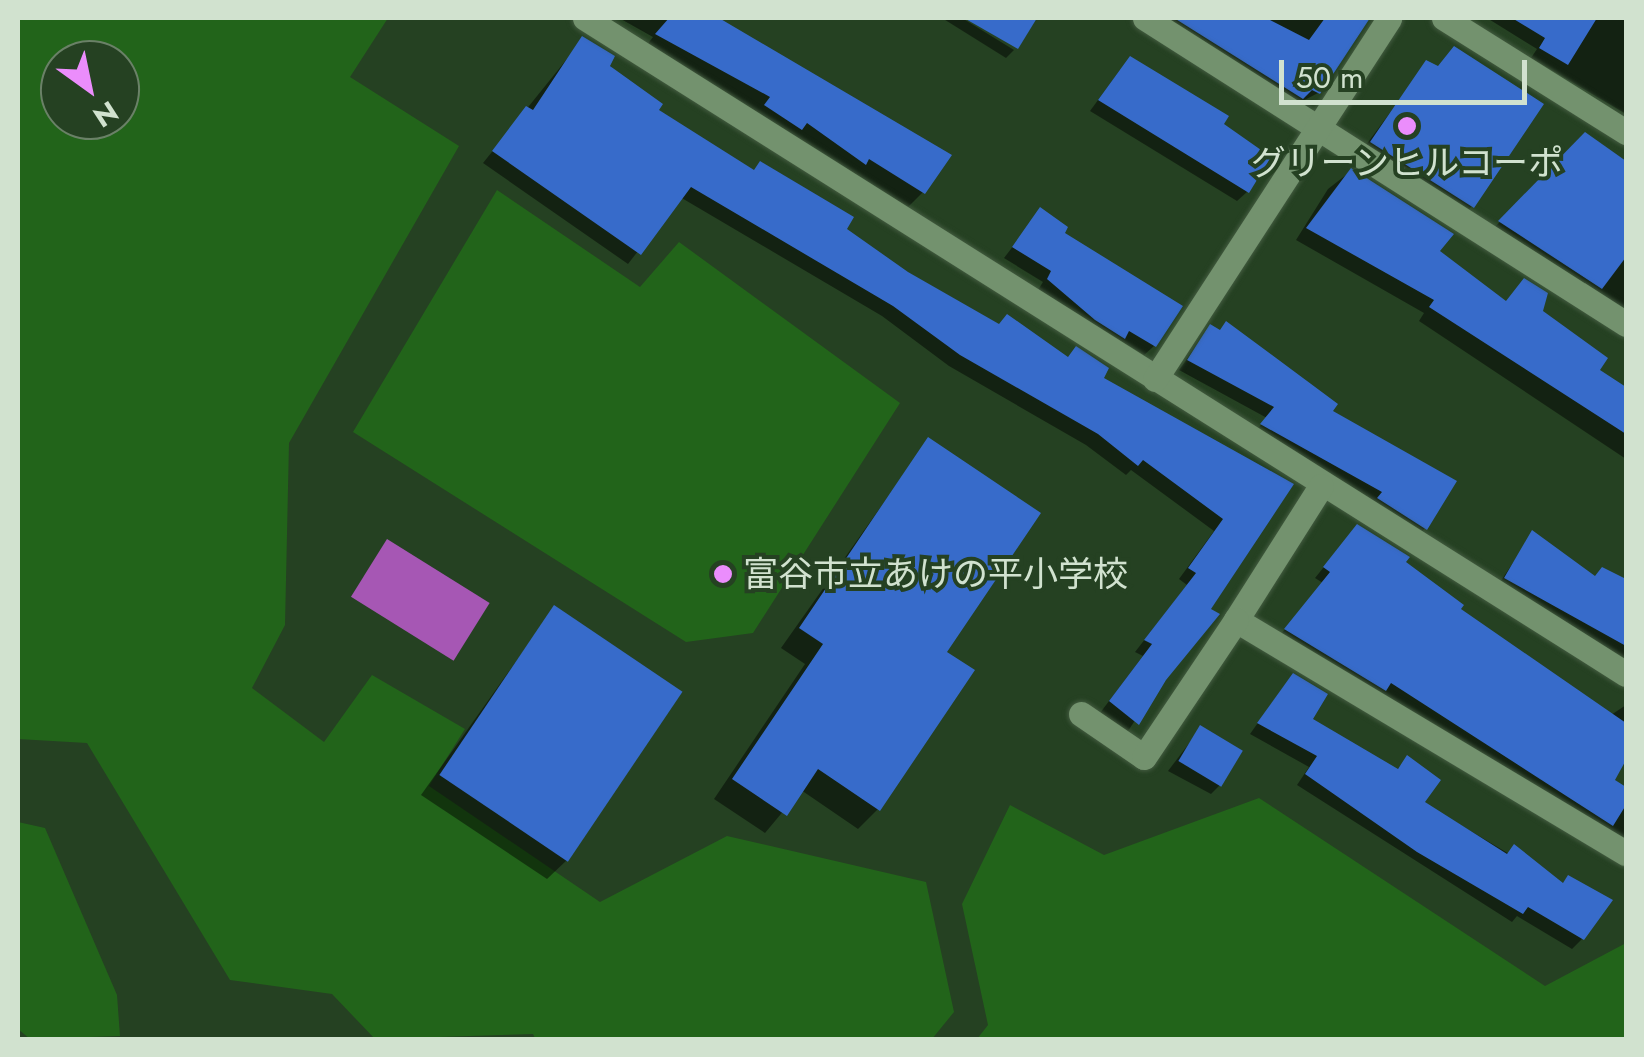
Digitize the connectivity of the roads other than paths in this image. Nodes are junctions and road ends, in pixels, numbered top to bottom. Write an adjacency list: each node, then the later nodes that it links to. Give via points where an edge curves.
1 (584, 18): 8 (street)
2 (1145, 18): 5 (street)
3 (1389, 18): 5 (street)
4 (1444, 18): 6 (street)
5 (1318, 128): 7 (street); 8 (street)
6 (1626, 132)
7 (1626, 324)
8 (1156, 379): 9 (street)
9 (1321, 486): 10 (street); 11 (street)
10 (1236, 620): 12 (street, via 1144,756); 13 (street)
11 (1626, 674)
12 (1081, 714)
13 (1626, 853)

